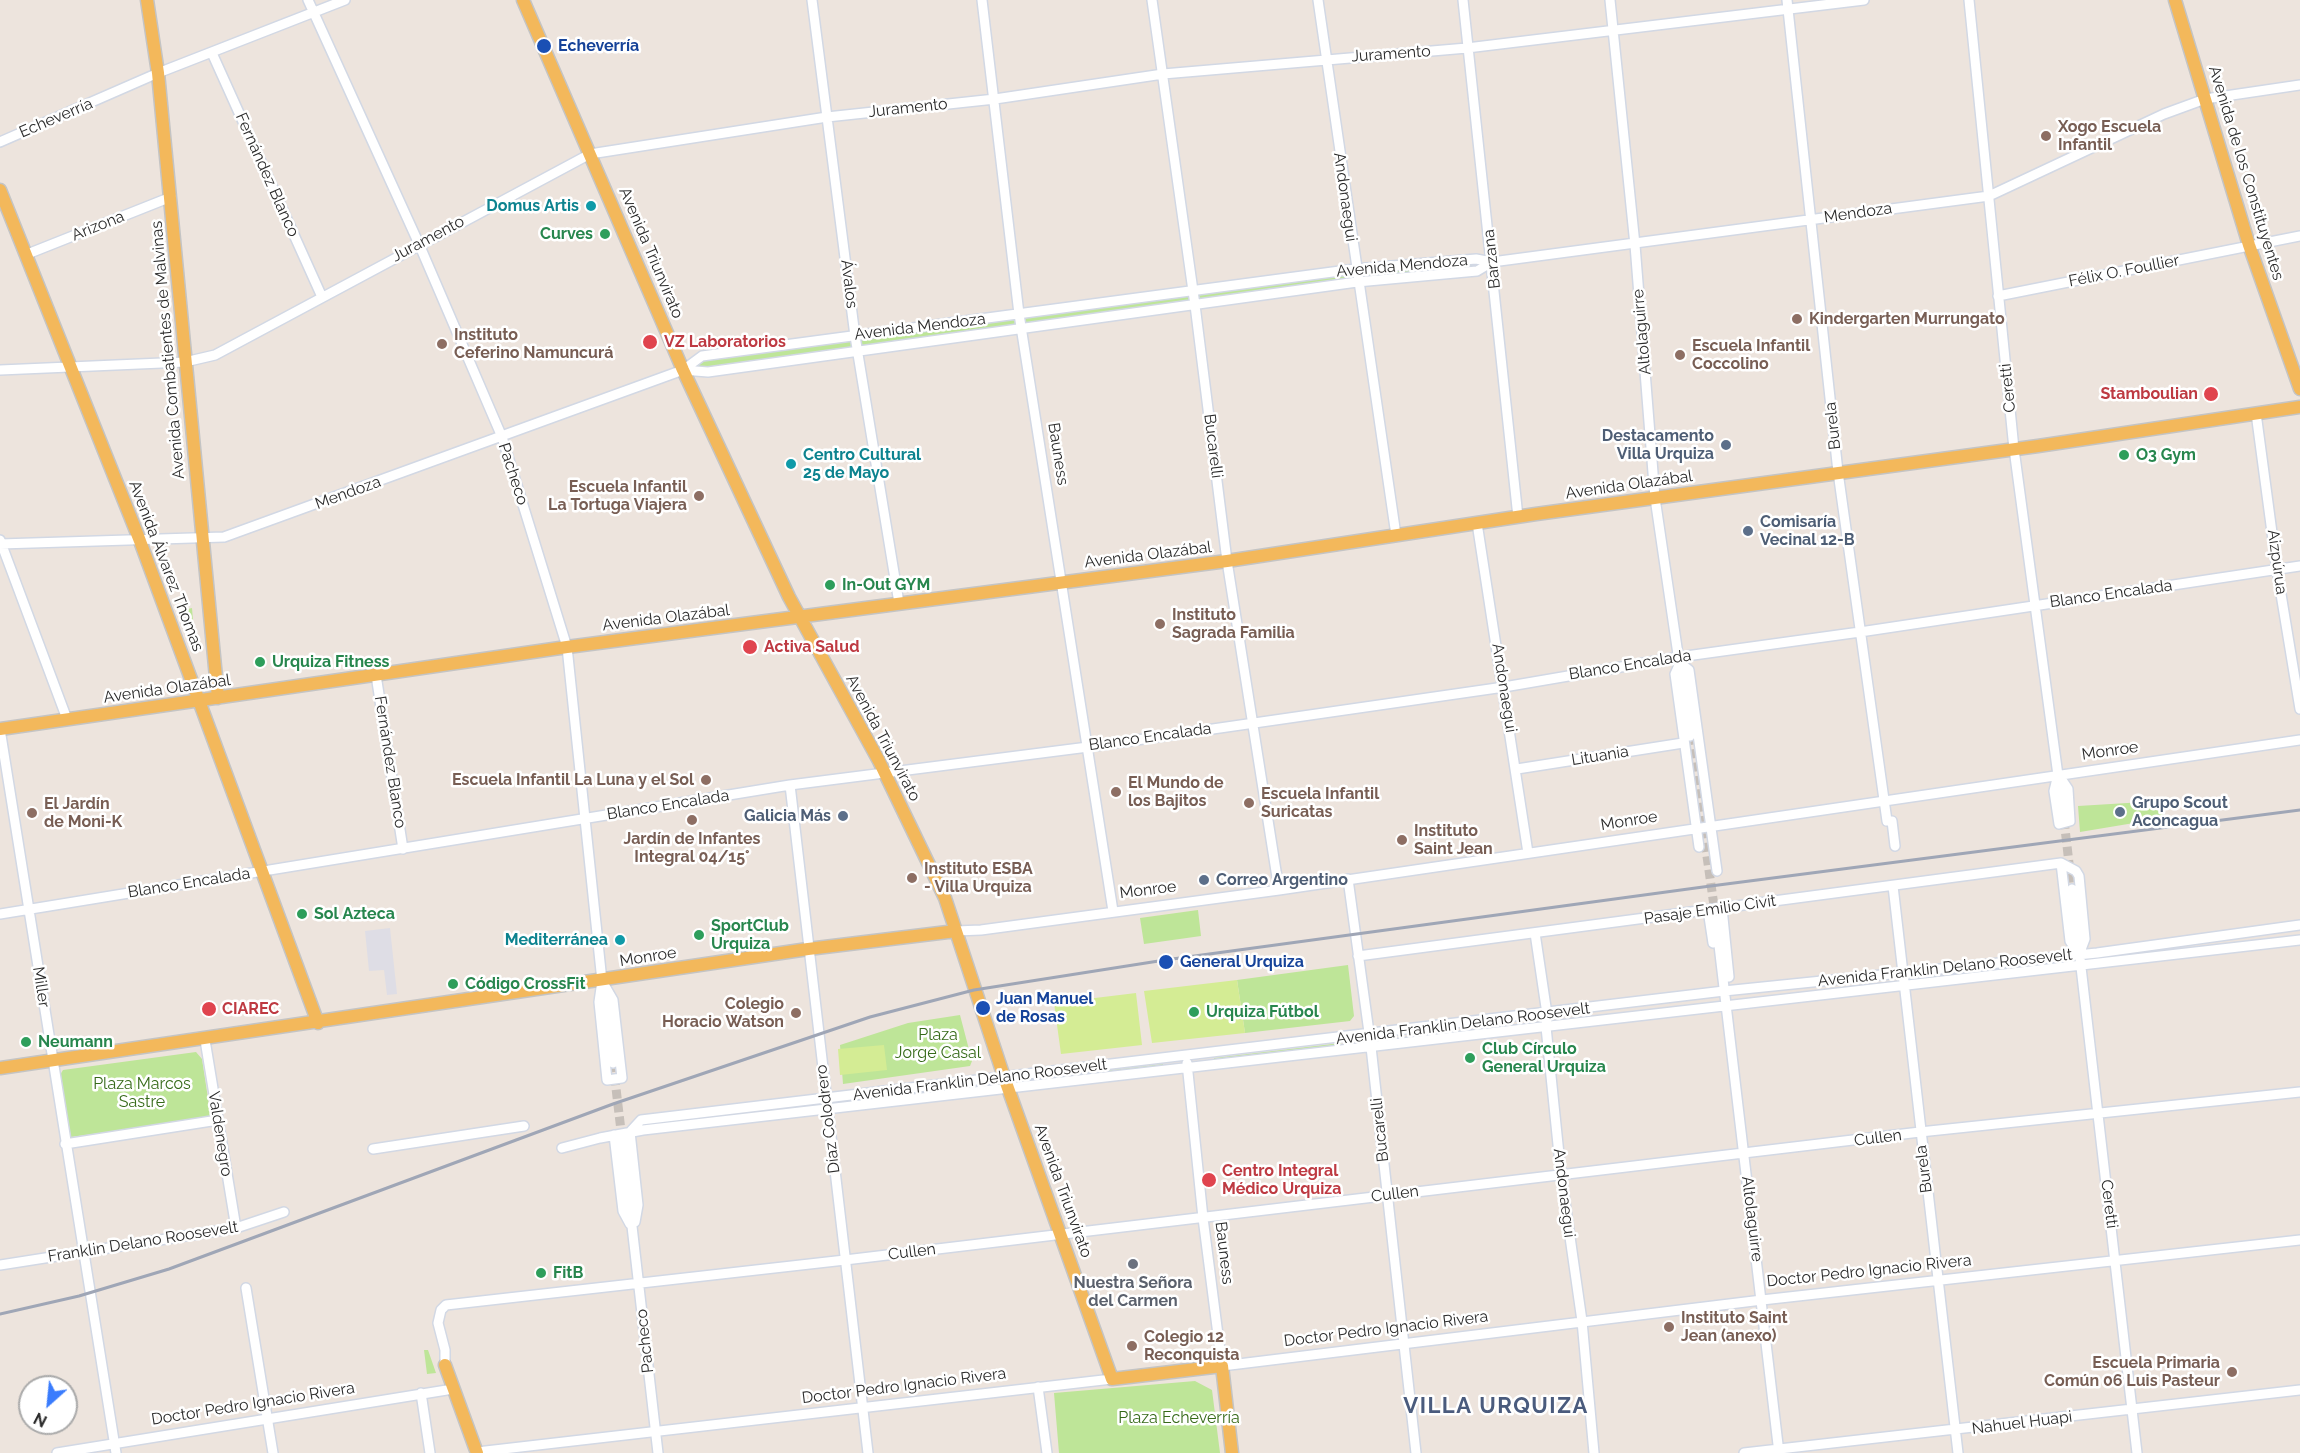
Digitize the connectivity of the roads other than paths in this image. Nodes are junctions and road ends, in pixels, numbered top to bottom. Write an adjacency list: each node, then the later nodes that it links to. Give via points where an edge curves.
1 (147, 0): 20 (main road, Avenida Combatientes de Malvinas)
2 (308, 0): 15 (street, Pacheco)
3 (345, 0): 15 (street, Echeverría)
4 (523, 0): 27 (main road, Avenida Triunvirato)
5 (812, 0): 25 (street, Ávalos)
6 (982, 0): 23 (street, Bauness)
7 (1152, 0): 21 (street, Bucarelli)
8 (1318, 0): 19 (street, Andonaegui)
9 (1462, 0): 17 (street, Barzana)
10 (1610, 0): 16 (street, Altolaguirre)
11 (1864, 0): 14 (street, Juramento)
12 (1969, 0): 29 (street, Ceretti)
13 (2175, 0): 24 (main road, Avenida de los Constituyentes)
14 (1788, 5): 16 (street, Juramento); 31 (street, Burela)
15 (313, 12): 18 (street, Echeverría); 33 (street, Pacheco)
16 (1613, 30): 17 (street, Juramento); 34 (street, Altolaguirre)
17 (1467, 48): 19 (street, Juramento); 37 (street, Barzana)
18 (212, 53): 20 (street, Echeverría); 42 (street, Fernández Blanco)
19 (1326, 59): 21 (street, Juramento); 38 (street, Andonaegui)
20 (158, 73): 26 (street, Echeverría); 30 (main road, Avenida Combatientes de Malvinas)
21 (1163, 74): 23 (street, Juramento); 40 (street, Bucarelli)
22 (2300, 85): 24 (street, Mendoza)
23 (995, 99): 25 (street, Juramento); 44 (street, Bauness)
24 (2205, 99): 29 (street, Mendoza, via 2164,114); 35 (main road, Avenida de los Constituyentes)
25 (827, 117): 27 (street, Juramento); 46 (street, Ávalos)
26 (0, 142)
27 (590, 154): 33 (street, Juramento); 51 (main road, Avenida Triunvirato)
28 (0, 190): 36 (main road, Avenida Álvarez Thomas)
29 (1989, 196): 31 (street, Mendoza); 41 (street, Ceretti)
30 (171, 197): 36 (street, Arizona); 48 (main road, Avenida Combatientes de Malvinas)
31 (1810, 220): 34 (street, Mendoza); 57 (street, Burela)
32 (2300, 236): 35 (street, Félix O. Foullier)
33 (418, 244): 42 (street, Juramento); 55 (street, Pacheco)
34 (1635, 244): 37 (street, Mendoza); 58 (street, Altolaguirre)
35 (2249, 246): 41 (street, Félix O. Foullier); 52 (main road, Avenida de los Constituyentes)
36 (26, 255): 49 (main road, Avenida Álvarez Thomas)
37 (1492, 262): 38 (street, Avenida Mendoza, via 1476,259); 39 (street, Avenida Mendoza, via 1477,271); 59 (street, Barzana)
38 (1355, 269): 39 (street, Andonaegui); 40 (street, Avenida Mendoza)
39 (1357, 282): 43 (street, Avenida Mendoza); 61 (street, Andonaegui)
40 (1193, 292): 43 (street, Bucarelli); 44 (street, Avenida Mendoza)
41 (1998, 296): 56 (street, Ceretti)
42 (322, 297): 48 (street, Juramento, via 215,355)
43 (1195, 305): 45 (street, Avenida Mendoza); 65 (street, Bucarelli)
44 (1019, 314): 45 (street, Bauness); 46 (street, Avenida Mendoza)
45 (1022, 328): 47 (street, Avenida Mendoza); 68 (street, Bauness)
46 (855, 336): 47 (street, Ávalos); 51 (street, Avenida Mendoza, via 702,356)
47 (858, 350): 51 (street, Avenida Mendoza, via 708,372); 69 (street, Ávalos)
48 (185, 362): 49 (street, Juramento); 62 (main road, Avenida Combatientes de Malvinas)
49 (70, 367): 50 (street, Juramento); 63 (main road, Avenida Álvarez Thomas)
50 (0, 369)
51 (683, 370): 55 (street, Mendoza); 71 (main road, Avenida Triunvirato)
52 (2300, 389)
53 (2300, 407): 54 (main road, Avenida Olazábal)
54 (2256, 413): 56 (main road, Avenida Olazábal); 67 (street, Aizpúrua)
55 (502, 438): 62 (street, Mendoza, via 224,537); 73 (street, Pacheco)
56 (2014, 449): 57 (main road, Avenida Olazábal); 70 (street, Ceretti)
57 (1838, 472): 58 (main road, Avenida Olazábal); 72 (street, Burela)
58 (1655, 498): 59 (main road, Avenida Olazábal); 74 (street, Altolaguirre)
59 (1518, 517): 60 (main road, Avenida Olazábal)
60 (1478, 524): 61 (main road, Avenida Olazábal); 76 (street, Andonaegui)
61 (1396, 535): 65 (main road, Avenida Olazábal)
62 (202, 539): 63 (street, Mendoza); 77 (main road, Avenida Combatientes de Malvinas)
63 (140, 541): 64 (street, Mendoza); 78 (main road, Avenida Álvarez Thomas)
64 (0, 543): 80 (street)
65 (1227, 561): 68 (main road, Avenida Olazábal); 81 (street, Bucarelli)
66 (2300, 566): 67 (street, Blanco Encalada)
67 (2277, 570): 70 (street, Blanco Encalada); 79 (street, Aizpúrua)
68 (1061, 582): 69 (main road, Avenida Olazábal); 86 (street, Bauness)
69 (899, 603): 71 (main road, Avenida Olazábal)
70 (2035, 606): 72 (street, Blanco Encalada); 89 (street, Ceretti)
71 (799, 617): 73 (main road, Avenida Olazábal); 88 (main road, Avenida Triunvirato)
72 (1860, 632): 74 (street, Blanco Encalada); 91 (street, Burela)
73 (567, 647): 75 (main road, Avenida Olazábal); 92 (street, Pacheco)
74 (1680, 660): 76 (street, Blanco Encalada); 83 (street, Altolaguirre); 85 (street, Altolaguirre, via 1675,674); 94 (street, Altolaguirre, via 1689,670)
75 (376, 675): 77 (main road, Avenida Olazábal); 98 (street, Fernández Blanco)
76 (1504, 687): 81 (street, Blanco Encalada); 87 (street, Andonaegui)
77 (218, 698): 78 (main road, Avenida Olazábal)
78 (198, 701): 80 (main road, Avenida Olazábal); 102 (main road, Avenida Álvarez Thomas)
79 (2300, 709)
80 (67, 719): 82 (main road, Avenida Olazábal)
81 (1253, 722): 86 (street, Blanco Encalada); 106 (street, Bucarelli)
82 (0, 729): 108 (street, Miller)
83 (1690, 736)
84 (2300, 740): 89 (street, Monroe)
85 (1683, 743): 87 (street, Lituania); 95 (street, Altolaguirre)
86 (1088, 747): 88 (street, Blanco Encalada); 110 (street, Bauness)
87 (1516, 769): 99 (street, Andonaegui)
88 (885, 774): 90 (street, Blanco Encalada); 114 (main road, Avenida Triunvirato, via 945,898)
89 (2058, 774): 89 (street, Ceretti, via 2054,791 2059,824 2070,821 2068,789); 91 (street, Monroe); 93 (street, Ceretti)
90 (790, 785): 92 (street, Blanco Encalada); 117 (street, Díaz Colodrero)
91 (1884, 800): 94 (street, Monroe); 96 (street, Burela)
92 (586, 819): 98 (street, Blanco Encalada); 122 (street, Pacheco)
93 (2064, 820)
94 (1712, 825): 95 (street, Monroe); 101 (street, Altolaguirre)
95 (1696, 828): 97 (street, Altolaguirre); 99 (street, Monroe)
96 (1895, 846)
97 (1699, 847)
98 (403, 849): 102 (street, Blanco Encalada)
99 (1528, 853): 103 (street, Monroe)
100 (2061, 863): 104 (street, Pasaje Emilio Civit); 118 (street, Ceretti, via 2070,941); 118 (street, Ceretti, via 2076,870 2079,876 2085,939)
101 (1717, 871)
102 (262, 872): 108 (street, Blanco Encalada); 127 (main road, Avenida Álvarez Thomas)
103 (1348, 879): 106 (street, Monroe); 119 (street, Bucarelli)
104 (1893, 885): 107 (street, Pasaje Emilio Civit); 121 (street, Burela)
105 (2072, 889): 118 (street, Ceretti)
106 (1279, 891): 110 (street, Monroe)
107 (1722, 908): 109 (street, Pasaje Emilio Civit); 124 (street, Altolaguirre, via 1729,978)
108 (28, 909): 111 (street, Blanco Encalada); 133 (street, Miller)
109 (1708, 910): 115 (street, Pasaje Emilio Civit); 124 (street, Altolaguirre, via 1717,980)
110 (1113, 911): 114 (street, Monroe)
111 (0, 914)
112 (1716, 920): 124 (street, Altolaguirre)
113 (2300, 925): 118 (street, Avenida Franklin Delano Roosevelt)
114 (956, 932): 117 (main road, Monroe); 137 (main road, Avenida Triunvirato)
115 (1535, 933): 119 (street, Pasaje Emilio Civit); 126 (street, Andonaegui)
116 (2300, 940): 120 (street, Avenida Franklin Delano Roosevelt)
117 (808, 949): 122 (main road, Monroe); 140 (street, Díaz Colodrero)
118 (2079, 955): 120 (street, Ceretti); 121 (street, Avenida Franklin Delano Roosevelt)
119 (1358, 956): 129 (street, Bucarelli)
120 (2080, 966): 123 (street, Avenida Franklin Delano Roosevelt); 142 (street, Ceretti)
121 (1901, 971): 123 (street, Burela); 124 (street, Avenida Franklin Delano Roosevelt)
122 (602, 981): 122 (street, Pacheco, via 599,1002 607,1080 622,1078 613,1000); 127 (main road, Monroe); 134 (street, Pacheco)
123 (1903, 984): 125 (street, Avenida Franklin Delano Roosevelt); 146 (street, Burela)
124 (1724, 988): 125 (street, Altolaguirre); 126 (street, Avenida Franklin Delano Roosevelt)
125 (1726, 1006): 128 (street, Avenida Franklin Delano Roosevelt); 151 (street, Altolaguirre)
126 (1547, 1014): 128 (street, Andonaegui); 129 (street, Avenida Franklin Delano Roosevelt)
127 (318, 1023): 130 (main road, Monroe)
128 (1546, 1027): 131 (street, Avenida Franklin Delano Roosevelt); 152 (street, Andonaegui)
129 (1368, 1035): 131 (street, Bucarelli); 132 (street, Avenida Franklin Delano Roosevelt)
130 (205, 1040): 133 (main road, Monroe); 143 (street, Valdenegro)
131 (1371, 1047): 136 (street, Avenida Franklin Delano Roosevelt); 153 (street, Bucarelli)
132 (1187, 1057): 136 (street, Bauness); 137 (street, Avenida Franklin Delano Roosevelt)
133 (52, 1060): 135 (main road, Monroe); 148 (street, Miller)
134 (613, 1063)
135 (0, 1068)
136 (1188, 1068): 138 (street, Avenida Franklin Delano Roosevelt); 155 (street, Bauness)
137 (1004, 1077): 138 (main road, Avenida Triunvirato); 140 (street, Avenida Franklin Delano Roosevelt)
138 (1009, 1090): 141 (street, Avenida Franklin Delano Roosevelt); 158 (main road, Avenida Triunvirato)
139 (2300, 1092): 142 (street, Cullen)
140 (825, 1099): 141 (street, Díaz Colodrero); 145 (street, Avenida Franklin Delano Roosevelt, via 641,1120)
141 (827, 1111): 145 (street, Avenida Franklin Delano Roosevelt); 161 (street, Díaz Colodrero)
142 (2097, 1115): 146 (street, Cullen); 162 (street, Ceretti)
143 (218, 1120): 148 (street); 156 (street, Valdenegro)
144 (524, 1126): 150 (street)
145 (630, 1132): 147 (street, Avenida Franklin Delano Roosevelt); 157 (street, Pacheco, via 638,1205)
146 (1920, 1132): 151 (street, Cullen); 164 (street, Burela)
147 (618, 1137): 149 (street, Avenida Franklin Delano Roosevelt); 157 (street, Pacheco, via 623,1211)
148 (65, 1144): 160 (street, Miller)
149 (562, 1148)
150 (373, 1149)
151 (1743, 1154): 152 (street, Cullen); 167 (street, Altolaguirre)
152 (1561, 1174): 153 (street, Cullen); 168 (street, Andonaegui)
153 (1387, 1195): 155 (street, Cullen); 169 (street, Bucarelli)
154 (284, 1212): 156 (street, Franklin Delano Roosevelt)
155 (1203, 1218): 158 (street, Cullen); 171 (street, Bauness)
156 (236, 1228): 160 (street, Franklin Delano Roosevelt)
157 (633, 1229): 165 (street, Pacheco)
158 (1061, 1234): 161 (street, Cullen); 172 (main road, Avenida Triunvirato)
159 (2300, 1240): 162 (street, Doctor Pedro Ignacio Rivera)
160 (84, 1252): 163 (street, Franklin Delano Roosevelt); 182 (street, Miller)
161 (845, 1260): 165 (street, Cullen); 177 (street, Díaz Colodrero)
162 (2116, 1262): 164 (street, Doctor Pedro Ignacio Rivera); 178 (street, Ceretti)
163 (0, 1265)
164 (1937, 1280): 167 (street, Doctor Pedro Ignacio Rivera); 181 (street, Burela)
165 (639, 1282): 170 (street, Cullen, via 447,1305 441,1310 438,1323); 180 (street, Pacheco)
166 (246, 1288): 179 (street)
167 (1762, 1300): 168 (street, Doctor Pedro Ignacio Rivera); 183 (street, Altolaguirre)
168 (1582, 1322): 169 (street, Doctor Pedro Ignacio Rivera); 193 (street, Andonaegui)
169 (1403, 1343): 171 (street, Doctor Pedro Ignacio Rivera); 192 (street, Bucarelli)
170 (445, 1365): 174 (main road)
171 (1222, 1366): 172 (main road, Doctor Pedro Ignacio Rivera); 191 (main road, Bauness)
172 (1112, 1379): 173 (street, Doctor Pedro Ignacio Rivera)
173 (1038, 1387): 177 (street, Doctor Pedro Ignacio Rivera); 190 (street)
174 (453, 1389): 176 (street, Doctor Pedro Ignacio Rivera); 187 (main road)
175 (2300, 1390): 178 (street, Nahuel Huapi)
176 (421, 1393): 179 (street, Doctor Pedro Ignacio Rivera); 186 (street)
177 (862, 1407): 180 (street, Doctor Pedro Ignacio Rivera); 189 (street, Díaz Colodrero)
178 (2133, 1410): 181 (street, Nahuel Huapi); 196 (street, Ceretti)
179 (267, 1419): 182 (street, Doctor Pedro Ignacio Rivera); 185 (street)
180 (655, 1430): 187 (street, Doctor Pedro Ignacio Rivera); 188 (street, Pacheco)
181 (1955, 1431): 183 (street, Nahuel Huapi); 195 (street, Burela)
182 (115, 1449): 184 (street, Doctor Pedro Ignacio Rivera)
183 (1779, 1451): 194 (street, Nahuel Huapi)
184 (57, 1453)
185 (273, 1453)
186 (430, 1453)
187 (477, 1453)
188 (658, 1453)
189 (868, 1453)
190 (1047, 1453)
191 (1232, 1453)
192 (1416, 1453)
193 (1594, 1453)
194 (1744, 1453)
195 (1958, 1453)
196 (2137, 1453)

